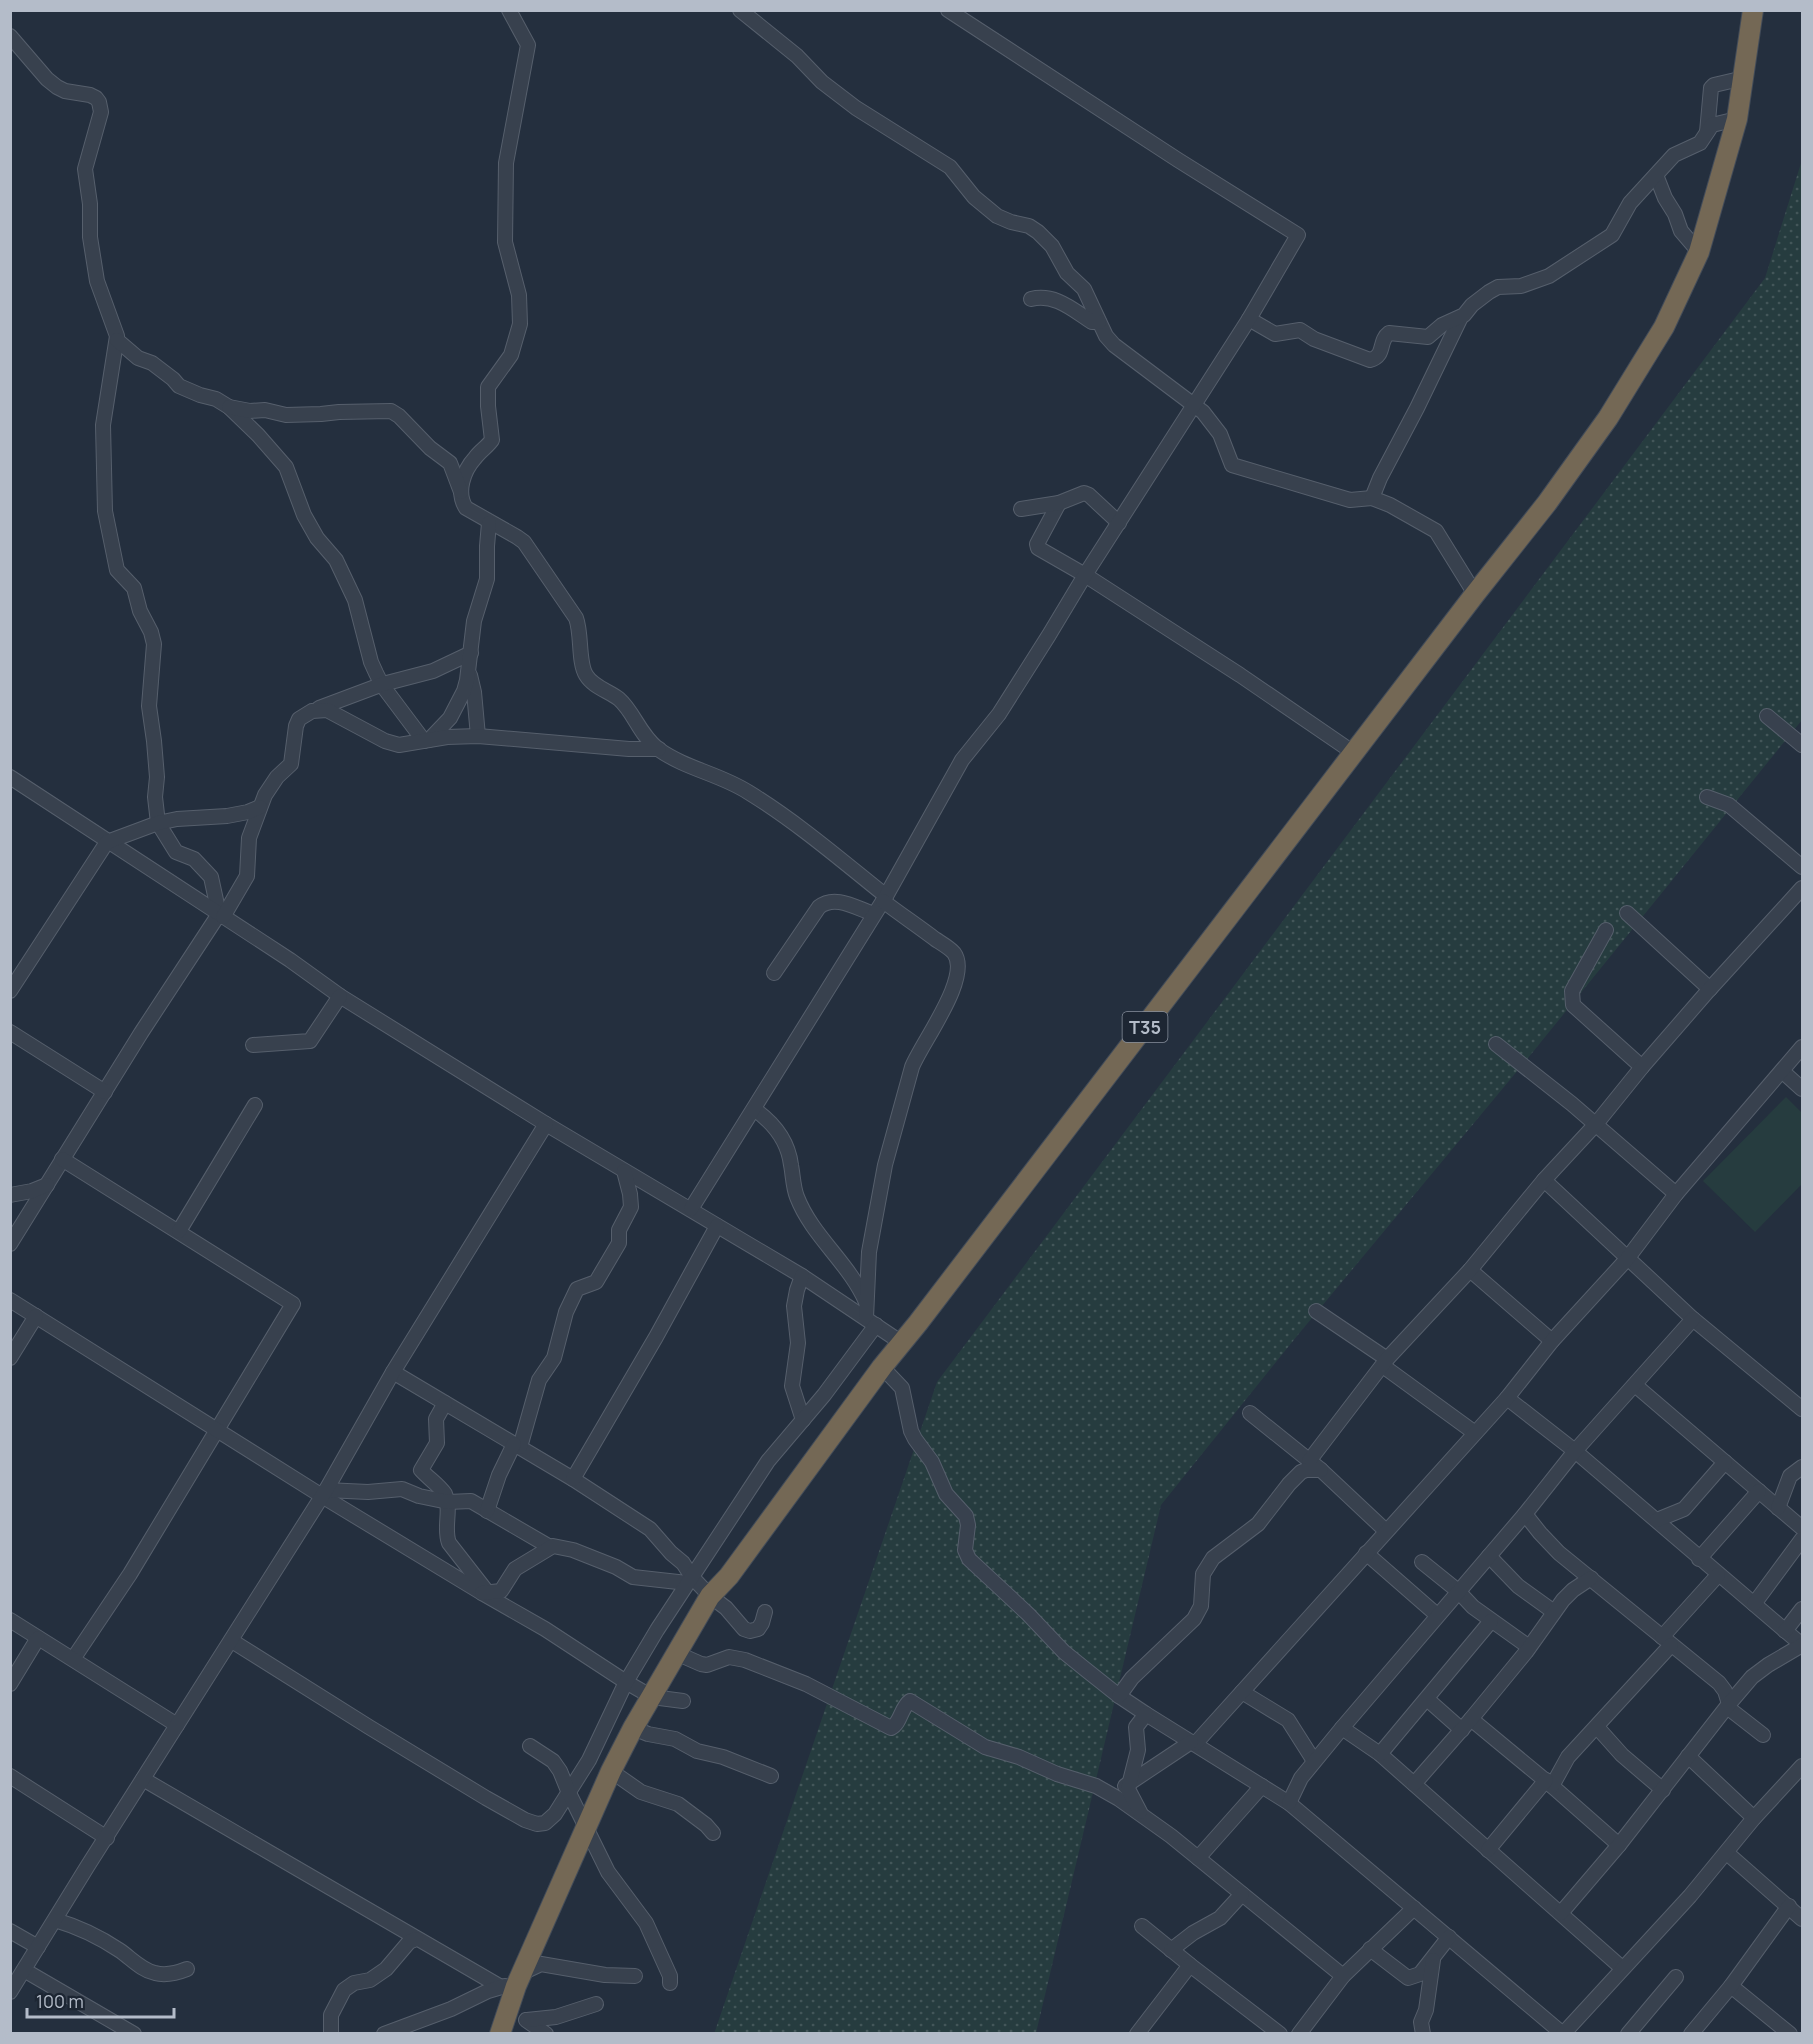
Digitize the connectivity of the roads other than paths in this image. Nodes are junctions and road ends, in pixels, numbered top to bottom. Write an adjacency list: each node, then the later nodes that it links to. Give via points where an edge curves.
1 (509, 10): 18 (street, via 528,45 506,163 506,242 519,295 520,324 511,355 488,387 492,440 466,470)
2 (740, 10): 14 (street, via 856,108 946,164 974,198 998,216 1038,232 1052,246 1067,273 1084,289)
3 (948, 10): 13 (street, via 1298,235)
4 (1754, 10): 6 (highway, T35)
5 (10, 36): 15 (street, via 57,87 90,95 99,102 101,112 85,178 97,281)
6 (1744, 78): 7 (highway, T35); 8 (street, via 1711,88)
7 (1737, 119): 8 (street, via 1712,125); 10 (highway, T35)
8 (1707, 132): 9 (street, via 1700,143 1674,155)
9 (1656, 175): 10 (street, via 1681,231); 12 (street, via 1630,203 1612,235 1549,276 1521,286 1495,289)
10 (1699, 252): 25 (highway, T35, via 1664,327 1608,418)
11 (1031, 299): 14 (street, via 1052,298 1092,322)
12 (1461, 317): 13 (street, via 1442,325 1428,337 1389,333 1383,339 1379,356 1370,360 1314,339 1302,330 1275,334); 19 (street)
13 (1249, 319): 16 (street)
14 (1099, 322): 16 (street, via 1114,345)
15 (117, 340): 17 (street, via 179,386); 39 (street, via 103,425 105,511 117,570 135,588 140,611 153,638 149,706)
16 (1194, 405): 19 (street, via 1220,434 1234,467 1350,500); 23 (street)
17 (229, 407): 18 (street, via 286,415 391,411 450,463); 28 (street, via 289,471 304,515 336,560 356,600 371,662)
18 (461, 492): 22 (street, via 466,508)
19 (1372, 498): 25 (street, via 1436,531)
20 (1059, 503): 21 (street); 23 (street, via 1087,494); 24 (street, via 1037,547)
21 (1021, 509)
22 (489, 523): 26 (street, via 487,579 474,621); 34 (street, via 524,542 576,618 585,674 620,700 642,733)
23 (1119, 524): 24 (street)
24 (1085, 575): 35 (street); 43 (street, via 999,714 962,760)
25 (1475, 594): 35 (highway, T35)
26 (471, 653): 27 (street); 28 (street, via 433,671)
27 (469, 670): 31 (street); 32 (street, via 456,709)
28 (382, 685): 29 (street); 32 (street)
29 (317, 709): 32 (street, via 327,710 385,741 404,745); 38 (street, via 300,719 291,764 271,786)
30 (1767, 716): 33 (street)
31 (478, 736): 32 (street); 34 (street)
32 (426, 740)
33 (1802, 743)
34 (659, 749): 43 (street, via 692,768 722,778 784,815)
35 (1354, 753): 84 (highway, T35)
36 (10, 777): 40 (street)
37 (1707, 797): 41 (street, via 1729,805)
38 (260, 807): 39 (street, via 227,816); 46 (street, via 247,846 244,883)
39 (158, 823): 40 (street); 46 (street, via 176,852 194,859 211,877)
40 (107, 842): 46 (street); 50 (street)
41 (1803, 867)
42 (1803, 888): 49 (street)
43 (884, 898): 45 (street); 78 (street, via 954,953 958,969 950,996 918,1052 906,1086 885,1165 869,1252)
44 (1627, 913): 49 (street)
45 (874, 914): 48 (street, via 834,900 824,903); 61 (street)
46 (221, 915): 51 (street); 59 (street)
47 (1606, 930): 56 (street, via 1572,991 1573,1005)
48 (774, 973)
49 (1710, 989): 56 (street)
50 (10, 991)
51 (340, 996): 54 (street, via 313,1039); 62 (street)
52 (10, 1032): 59 (street)
53 (1496, 1044): 63 (street)
54 (253, 1045)
55 (1803, 1047): 57 (street)
56 (1642, 1067): 63 (street)
57 (1782, 1071): 58 (street); 68 (street)
58 (1803, 1089)
59 (105, 1092): 64 (street)
60 (255, 1105): 72 (street)
61 (754, 1108): 70 (street); 78 (street, via 770,1121 785,1142 799,1202)
62 (546, 1124): 65 (street); 88 (street)
63 (1596, 1124): 66 (street); 68 (street)
64 (62, 1159): 67 (street); 72 (street)
65 (624, 1171): 70 (street); 97 (street, via 631,1207 619,1230 619,1243 596,1282 577,1289 566,1312 554,1358 539,1380)
66 (1544, 1180): 74 (street); 75 (street)
67 (47, 1185): 69 (street); 73 (street)
68 (1677, 1194): 74 (street)
69 (10, 1195)
70 (691, 1209): 71 (street)
71 (717, 1226): 76 (street); 103 (street)
72 (179, 1231): 95 (street, via 293,1304)
73 (10, 1244)
74 (1627, 1259): 81 (street); 83 (street)
75 (1470, 1270): 83 (street); 86 (street)
76 (802, 1276): 82 (street); 94 (street, via 794,1306 798,1343 792,1386)
77 (10, 1299): 80 (street)
78 (867, 1303): 82 (street)
79 (1316, 1311): 86 (street)
80 (36, 1316): 85 (street); 95 (street)
81 (1693, 1320): 89 (street); 92 (street)
82 (871, 1322): 84 (street); 94 (street)
83 (1552, 1341): 90 (street)
84 (902, 1343): 87 (highway, T35)
85 (10, 1358)
86 (1385, 1363): 96 (street); 99 (street)
87 (882, 1367): 124 (highway, T35, via 729,1576); 143 (street, via 902,1388 915,1439 932,1462 946,1494 966,1516 965,1550 969,1559 1064,1652)
88 (393, 1372): 91 (street); 105 (street)
89 (1635, 1385): 98 (street); 100 (street)
90 (1507, 1398): 96 (street); 98 (street)
91 (445, 1403): 97 (street); 106 (street, via 436,1419 435,1446 421,1470)
92 (1803, 1409)
93 (1250, 1413): 99 (street)
94 (803, 1420): 121 (street, via 768,1461)
95 (217, 1430): 105 (street); 139 (street, via 130,1574)
96 (1475, 1434): 112 (street)
97 (517, 1445): 103 (street); 108 (street, via 499,1475)
98 (1575, 1452): 109 (street); 110 (street)
99 (1308, 1461): 102 (street)
100 (1725, 1462): 104 (street); 110 (street, via 1684,1509)
101 (1803, 1467): 107 (street, via 1790,1476)
102 (1321, 1470): 112 (street); 143 (street, via 1301,1472 1258,1524 1213,1558 1203,1574 1201,1606 1194,1619 1132,1678)
103 (573, 1479): 121 (street, via 650,1528 683,1563)
104 (1759, 1491): 107 (street); 117 (street)
105 (324, 1493): 106 (street, via 402,1489); 123 (street); 134 (street)
106 (448, 1502): 108 (street, via 471,1501); 123 (street, via 448,1543)
107 (1778, 1508): 111 (street)
108 (487, 1511): 114 (street)
109 (1525, 1514): 116 (street); 120 (street, via 1548,1543)
110 (1657, 1520): 117 (street)
111 (1803, 1528)
112 (1386, 1531): 115 (street)
113 (1803, 1539): 125 (street)
114 (550, 1547): 121 (street, via 573,1550 633,1577); 123 (street, via 514,1569 501,1591)
115 (1366, 1553): 129 (street); 142 (street)
116 (1489, 1556): 122 (street); 128 (street, via 1518,1586)
117 (1699, 1558): 119 (street)
118 (1422, 1562): 122 (street)
119 (1718, 1575): 125 (street); 135 (street)
120 (1591, 1578): 128 (street, via 1573,1590); 135 (street)
121 (689, 1580): 124 (street); 140 (street)
122 (1458, 1591): 129 (street); 131 (street)
123 (485, 1593): 140 (street)
124 (710, 1596): 127 (street, via 742,1628 750,1631 760,1626); 138 (highway, T35)
125 (1754, 1605): 132 (street)
126 (1803, 1609): 132 (street)
127 (765, 1612)
128 (1554, 1612): 137 (street)
129 (1437, 1615): 153 (street)
130 (10, 1620): 133 (street)
131 (1491, 1621): 137 (street); 145 (street)
132 (1785, 1631): 136 (street)
133 (38, 1638): 139 (street); 141 (street)
134 (232, 1641): 149 (street); 171 (street, via 525,1820 537,1824 549,1820)
135 (1667, 1641): 147 (street, via 1719,1683); 151 (street)
136 (1802, 1645): 147 (street, via 1762,1668)
137 (1529, 1647): 150 (street)
138 (676, 1653): 144 (highway, T35); 170 (street, via 707,1665 729,1657 745,1660 806,1684 891,1728 907,1702 912,1701 985,1747)
139 (73, 1659): 149 (street)
140 (626, 1682): 144 (street); 171 (street)
141 (10, 1684)
142 (1242, 1692): 155 (street); 159 (street, via 1288,1720)
143 (1119, 1696): 148 (street)
144 (652, 1697): 146 (street); 152 (highway, T35)
145 (1426, 1699): 150 (street); 157 (street)
146 (683, 1701)
147 (1728, 1705): 154 (street); 158 (street)
148 (1146, 1714): 155 (street); 166 (street, via 1136,1727 1138,1750)
149 (177, 1725): 164 (street)
150 (1466, 1725): 165 (street); 167 (street)
151 (1597, 1727): 165 (street); 169 (street)
152 (633, 1728): 161 (highway, T35); 163 (street, via 675,1739)
153 (1342, 1728): 157 (street); 159 (street)
154 (1763, 1735)
155 (1193, 1743): 166 (street); 168 (street)
156 (530, 1746): 171 (street, via 557,1766)
157 (1380, 1754): 167 (street)
158 (1688, 1756): 169 (street); 174 (street)
159 (1314, 1761): 172 (street)
160 (1803, 1766): 174 (street)
161 (611, 1771): 175 (highway, T35); 176 (street, via 638,1791 678,1804)
162 (10, 1776): 177 (street)
163 (771, 1776)
164 (143, 1779): 177 (street); 191 (street)
165 (1549, 1783): 178 (street); 179 (street)
166 (1128, 1784): 170 (street); 173 (street)
167 (1414, 1784): 179 (street)
168 (1262, 1786): 172 (street); 181 (street)
169 (1663, 1790): 178 (street)
170 (1105, 1791): 173 (street)
171 (569, 1793): 175 (street)
172 (1289, 1803): 184 (street)
173 (1144, 1818): 181 (street)
174 (1754, 1818): 180 (street)
175 (587, 1828): 203 (highway, T35); 204 (street, via 608,1872 646,1923)
176 (713, 1833)
177 (106, 1838): 187 (street)
178 (1619, 1845): 185 (street)
179 (1488, 1850): 185 (street)
180 (1727, 1853): 183 (street); 197 (street)
181 (1198, 1858): 182 (street)
182 (1242, 1894): 194 (street, via 1220,1918); 201 (street)
183 (1789, 1906): 186 (street); 205 (street)
184 (1414, 1908): 190 (street); 193 (street)
185 (1561, 1914): 197 (street)
186 (1803, 1919)
187 (55, 1920): 192 (street); 198 (street, via 84,1929 153,1973)
188 (1142, 1926): 194 (street)
189 (10, 1931): 192 (street)
190 (1449, 1937): 195 (street); 211 (street)
191 (416, 1939): 203 (street); 213 (street, via 386,1969 344,1990 331,2015)
192 (38, 1947): 199 (street)
193 (1370, 1949): 195 (street, via 1408,1978 1420,1974); 201 (street)
194 (1171, 1950): 196 (street)
195 (1433, 1958): 220 (street, via 1421,2022)
196 (1190, 1965): 217 (street); 218 (street)
197 (1623, 1968): 211 (street)
198 (187, 1969)
199 (24, 1970): 206 (street); 212 (street)
200 (635, 1976): 203 (street, via 605,1976 541,1964)
201 (1343, 1976): 219 (street)
202 (1676, 1977): 221 (street)
203 (513, 1982): 208 (highway, T35); 210 (street)
204 (670, 1983)
205 (1731, 1986): 222 (street); 223 (street)
206 (10, 1992)
207 (596, 2004): 209 (street, via 556,2017)
208 (509, 2008): 209 (street); 215 (highway, T35)
209 (526, 2020): 216 (street)
210 (423, 2027): 214 (street)
211 (1563, 2033)
212 (134, 2034)
213 (331, 2034)
214 (384, 2034)
215 (500, 2034)
216 (546, 2034)
217 (1137, 2034)
218 (1280, 2034)
219 (1299, 2034)
220 (1423, 2034)
221 (1628, 2034)
222 (1691, 2034)
223 (1790, 2034)

